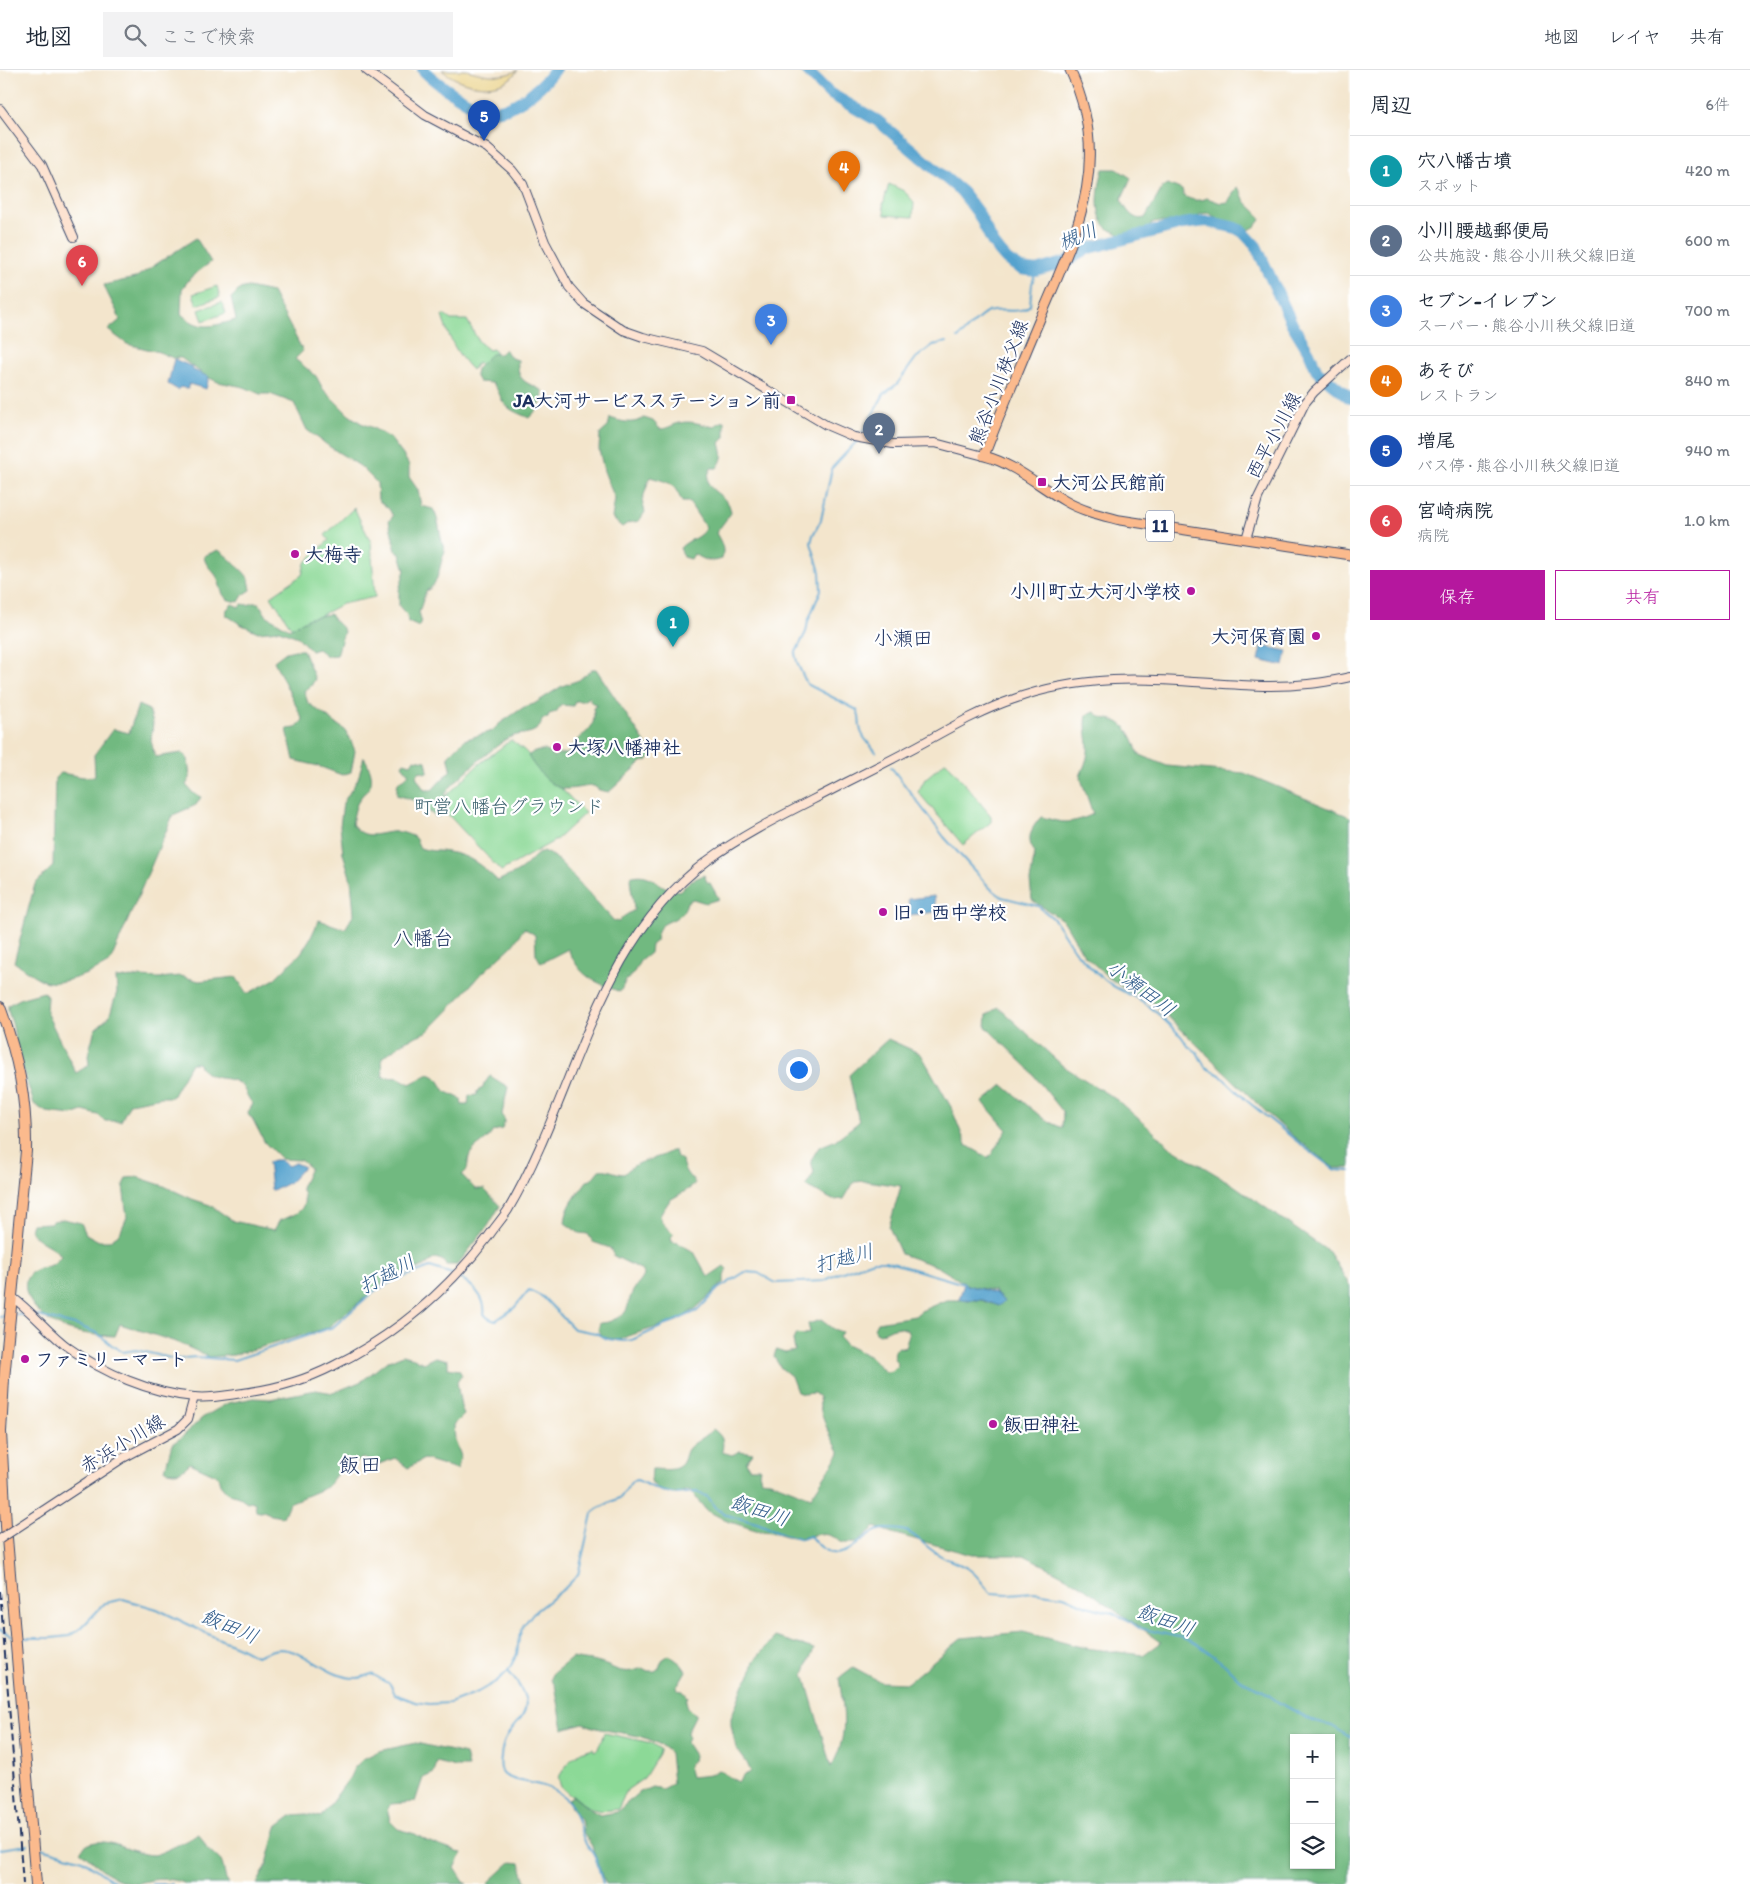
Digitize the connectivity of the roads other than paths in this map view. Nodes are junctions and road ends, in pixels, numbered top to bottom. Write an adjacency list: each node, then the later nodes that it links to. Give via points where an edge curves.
1 (366, 70): 6 (street, via 425,115 487,148 512,170 523,184 546,242 569,287 589,308 623,330 702,351 826,425 854,437 893,444 941,444)
2 (1070, 70): 6 (main road, 熊谷小川秩父線, via 1084,109 1090,150 1088,184 1080,222)
3 (0, 109): 4 (street, via 42,165)
4 (74, 237)
5 (1349, 360): 7 (street, 西平小川線, via 1305,404 1258,498)
6 (984, 456): 7 (main road, 熊谷小川秩父線 / 11, via 1001,461 1066,502 1093,514)
7 (1246, 539): 8 (main road, 熊谷小川秩父線 / 11)
8 (1350, 555)
9 (1350, 677): 12 (street, via 1308,684 1269,685 1139,679 1087,682 1035,692 961,721 737,840 671,892 631,944 605,994 524,1179 506,1212 459,1273 388,1334 320,1372 265,1390)
10 (0, 1007): 11 (highway, via 19,1067 26,1129)
11 (12, 1297): 12 (street, 赤浜小川線, via 55,1337 97,1365 167,1393); 14 (highway, via 2,1406 2,1464)
12 (194, 1397): 13 (street, 赤浜小川線, bridge, via 188,1419 178,1429 123,1458)
13 (0, 1539)
14 (36, 1884)

